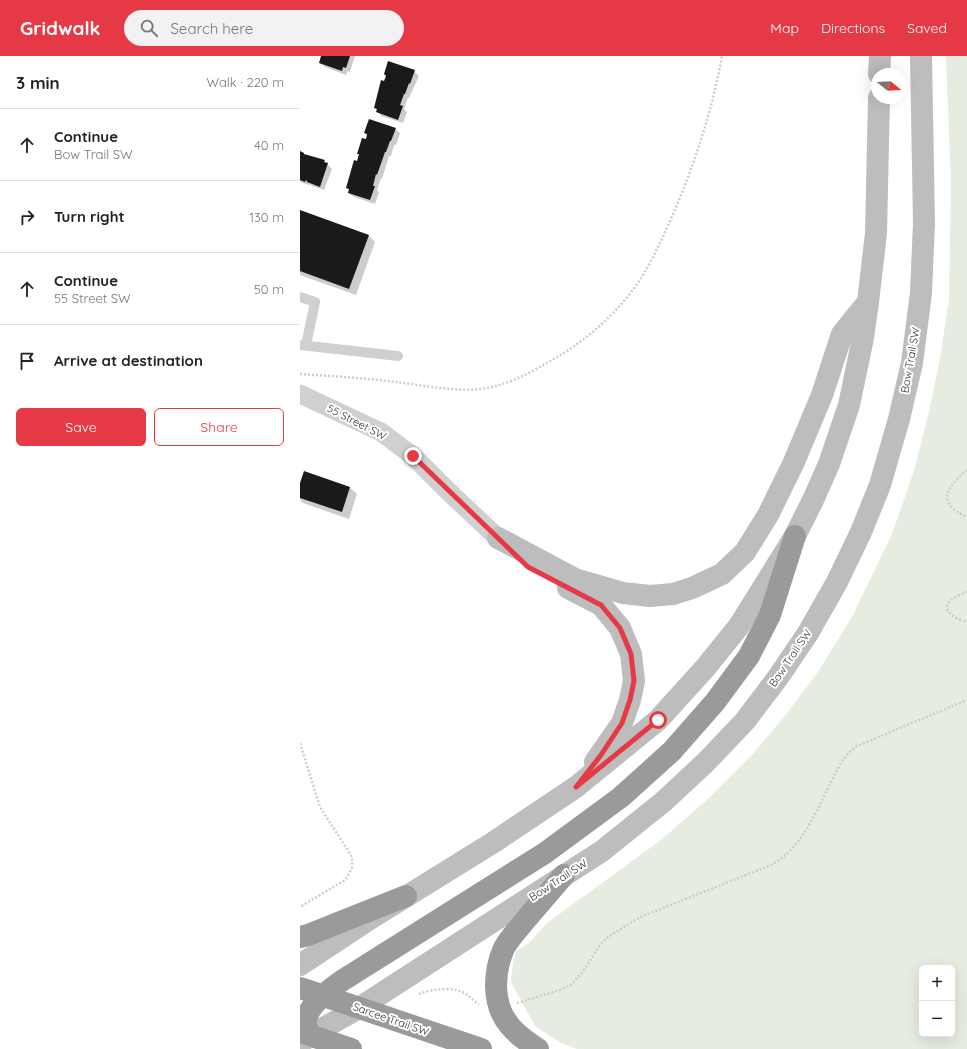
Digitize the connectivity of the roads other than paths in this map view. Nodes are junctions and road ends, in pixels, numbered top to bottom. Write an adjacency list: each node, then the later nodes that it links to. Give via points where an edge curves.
1 (880, 56): 3 (main road)
2 (921, 56): 13 (main road, Bow Trail SW, via 924,223 920,301 912,363 899,419 880,485 861,532 808,633 745,720 663,802 602,852)
3 (880, 68)
4 (879, 104): 6 (main road, via 876,233)
5 (300, 297): 7 (lane, via 315,302)
6 (868, 302): 10 (main road, via 849,405 829,464); 11 (main road, via 842,334 822,395 768,515 745,552 722,574 673,594 623,594 575,579)
7 (303, 345): 8 (lane)
8 (398, 356)
9 (300, 394): 11 (street, 55 Street SW, via 381,432 413,456)
10 (795, 536): 12 (main road, via 739,626 706,667 658,720); 18 (highway, via 770,615 749,656 715,702 672,751 621,798 545,853)
11 (498, 538): 12 (main road, via 528,567 601,605 620,628 631,654 634,681 622,723)
12 (576, 787): 14 (main road, via 494,842)
13 (564, 875): 19 (main road, Bow Trail SW); 23 (highway, via 504,948 497,977 498,1008 503,1017 520,1036)
14 (406, 896): 15 (highway); 16 (main road)
15 (300, 937)
16 (300, 965)
17 (300, 988): 18 (highway, Sarcee Trail SW)
18 (322, 995): 19 (highway, Sarcee Trail SW); 20 (highway, via 310,1010)
19 (359, 1008): 20 (main road, Bow Trail SW); 22 (highway, Sarcee Trail SW)
20 (304, 1037): 21 (highway)
21 (351, 1049)
22 (481, 1049)
23 (538, 1049)

